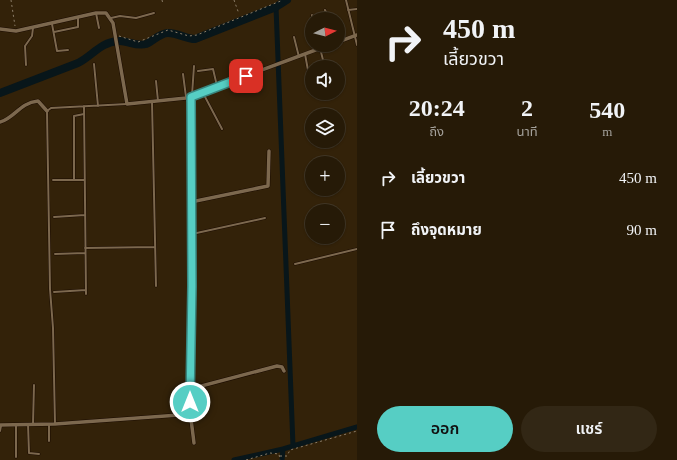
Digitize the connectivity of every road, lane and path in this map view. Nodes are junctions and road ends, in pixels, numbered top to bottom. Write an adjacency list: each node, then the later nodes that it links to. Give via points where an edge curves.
1 (11, 0): 18 (path)
2 (162, 0): 6 (path)
3 (234, 0): 11 (path)
4 (283, 0): 21 (path, via 197,35 189,36 168,30 138,42)
5 (346, 0): 8 (lane)
6 (163, 4)
7 (357, 9): 8 (lane)
8 (348, 10): 20 (lane)
9 (96, 13): 12 (street); 13 (street, via 106,13); 16 (lane)
10 (154, 13): 13 (lane, via 136,18)
11 (238, 14)
12 (78, 17): 14 (street); 19 (lane, via 78,27)
13 (111, 18): 41 (street)
14 (52, 22): 15 (street); 19 (lane)
15 (32, 27): 18 (street); 31 (lane, via 32,36 26,45)
16 (98, 28)
17 (0, 29): 18 (street)
18 (16, 31)
19 (54, 32): 25 (lane, via 57,51)
20 (356, 35): 23 (street); 24 (lane)
21 (119, 36)
22 (294, 37): 28 (lane)
23 (345, 39)
24 (357, 45)
25 (68, 50)
26 (310, 52): 27 (street)
27 (305, 54): 28 (street); 29 (lane)
28 (299, 56): 36 (street)
29 (306, 60)
30 (94, 64): 43 (lane)
31 (26, 65)
32 (194, 66): 38 (lane)
33 (198, 71): 36 (lane, via 213,70)
34 (183, 74): 38 (lane)
35 (156, 81): 40 (lane)
36 (217, 87): 37 (street)
37 (203, 93): 38 (street); 47 (lane)
38 (190, 97): 40 (street); 52 (street)
39 (152, 102): 40 (street); 41 (street); 57 (lane)
40 (158, 102)
41 (127, 104): 43 (lane)
42 (84, 106): 43 (lane); 44 (lane, via 49,108); 45 (lane)
43 (98, 106)
44 (47, 111): 46 (street, via 38,101 31,102); 75 (lane)
45 (84, 114): 50 (lane, via 74,116); 51 (lane)
46 (0, 122)
47 (222, 129)
48 (269, 151): 52 (street, via 268,186)
49 (53, 180): 50 (lane)
50 (74, 180): 51 (lane)
51 (84, 180): 53 (lane)
52 (191, 202): 56 (street)
53 (84, 215): 54 (lane); 58 (lane)
54 (54, 217)
55 (265, 218): 56 (lane)
56 (192, 234): 69 (street)
57 (155, 247): 58 (lane); 63 (lane)
58 (85, 248): 60 (lane)
59 (357, 249): 62 (lane)
60 (85, 253): 61 (lane); 64 (lane)
61 (56, 254)
62 (295, 264)
63 (156, 286)
64 (86, 290): 65 (lane); 66 (lane)
65 (54, 292)
66 (86, 294)
67 (284, 371): 69 (street, via 282,367 277,366)
68 (34, 385): 74 (lane)
69 (190, 389): 70 (street)
70 (188, 411): 75 (street, via 179,415); 80 (street)
71 (0, 424): 72 (street); 77 (lane)
72 (16, 424): 73 (street); 83 (lane)
73 (28, 424): 74 (street); 81 (lane, via 29,451 31,454)
74 (33, 424): 76 (street)
75 (55, 424): 76 (street)
76 (49, 425): 79 (lane)
77 (0, 431)
78 (357, 431): 82 (path, via 290,450 287,456)
79 (49, 441)
80 (194, 443)
81 (39, 454)
82 (280, 456): 84 (path, via 270,454); 85 (path)
83 (16, 457)
84 (246, 460)
85 (280, 460)

